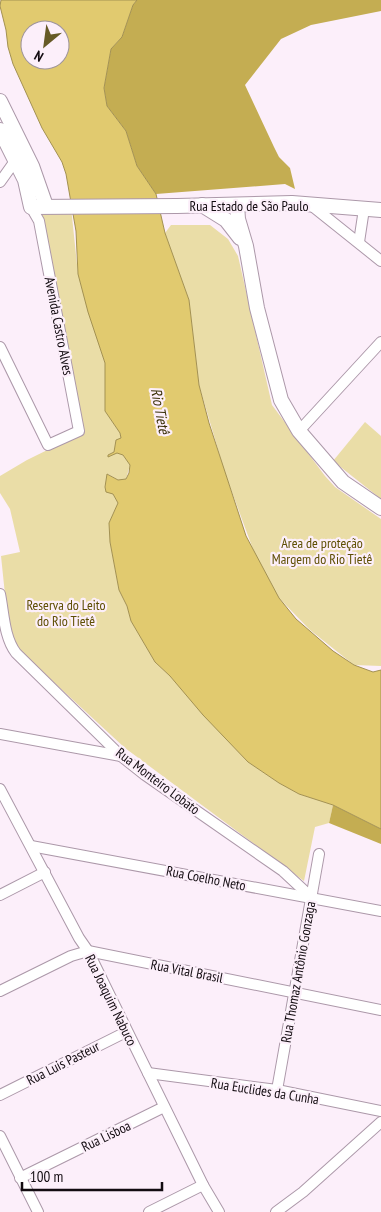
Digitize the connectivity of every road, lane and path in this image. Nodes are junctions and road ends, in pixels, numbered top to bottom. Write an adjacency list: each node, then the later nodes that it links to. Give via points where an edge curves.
1 (0, 102): 8 (street, via 32,166)
2 (0, 130): 3 (street, Avenida Castro Alves)
3 (15, 161): 4 (street); 9 (street, Avenida Castro Alves, via 25,180)
4 (0, 182)
5 (202, 205): 6 (street, Rua Estado de São Paulo); 8 (street, Rua Estado de São Paulo); 13 (street)
6 (233, 205): 7 (street, Rua Estado de São Paulo); 13 (street); 15 (street)
7 (311, 205): 10 (street, Rua Estado de São Paulo); 14 (street)
8 (46, 206): 9 (street, Rua Estado de São Paulo); 12 (street)
9 (31, 207): 12 (street, Avenida Castro Alves)
10 (364, 209): 11 (street, Rua Estado de São Paulo); 14 (street)
11 (381, 210)
12 (39, 221): 18 (street, Avenida Castro Alves, via 79,431 48,445)
13 (227, 221): 15 (street)
14 (358, 242): 16 (street)
15 (246, 246): 19 (street, via 253,292 281,400)
16 (381, 261)
17 (381, 342): 19 (street)
18 (0, 347)
19 (299, 431): 20 (street, via 343,482)
20 (381, 508)
21 (0, 594): 23 (street, Rua Monteiro Lobato, via 7,634 16,654)
22 (0, 734): 23 (street)
23 (121, 756): 29 (street, Rua Monteiro Lobato, via 283,871)
24 (0, 790): 25 (street, Rua Joaquim Nabuco)
25 (31, 846): 27 (street, Rua Joaquim Nabuco); 29 (street, Rua Coelho Neto)
26 (320, 854): 29 (street, Rua Thomaz Antônio Gonzaga)
27 (45, 872): 28 (street); 31 (street, Rua Joaquim Nabuco)
28 (0, 894)
29 (312, 898): 30 (street, Rua Coelho Neto); 33 (street, Rua Thomaz Antônio Gonzaga)
30 (381, 911)
31 (88, 951): 32 (street, via 70,956); 33 (street, Rua Vital Brasil); 35 (street, Rua Joaquim Nabuco)
32 (0, 991)
33 (296, 992): 34 (street, Rua Vital Brasil); 37 (street, Rua Thomaz Antônio Gonzaga)
34 (381, 1010)
35 (126, 1032): 36 (street, Rua Joaquim Nabuco); 38 (street, Rua Luis Pasteur)
36 (148, 1073): 37 (street, Rua Euclides da Cunha); 39 (street, Rua Joaquim Nabuco)
37 (277, 1090): 40 (street, Rua Euclides da Cunha)
38 (0, 1095)
39 (164, 1107): 43 (street, Rua Lisboa); 44 (street, Rua Joaquim Nabuco)
40 (381, 1111)
41 (381, 1122): 48 (street)
42 (0, 1136): 43 (street)
43 (20, 1178): 45 (street)
44 (203, 1185): 46 (street); 47 (street, Rua Joaquim Nabuco)
45 (38, 1212)
46 (149, 1212)
47 (219, 1212)
48 (276, 1212)

